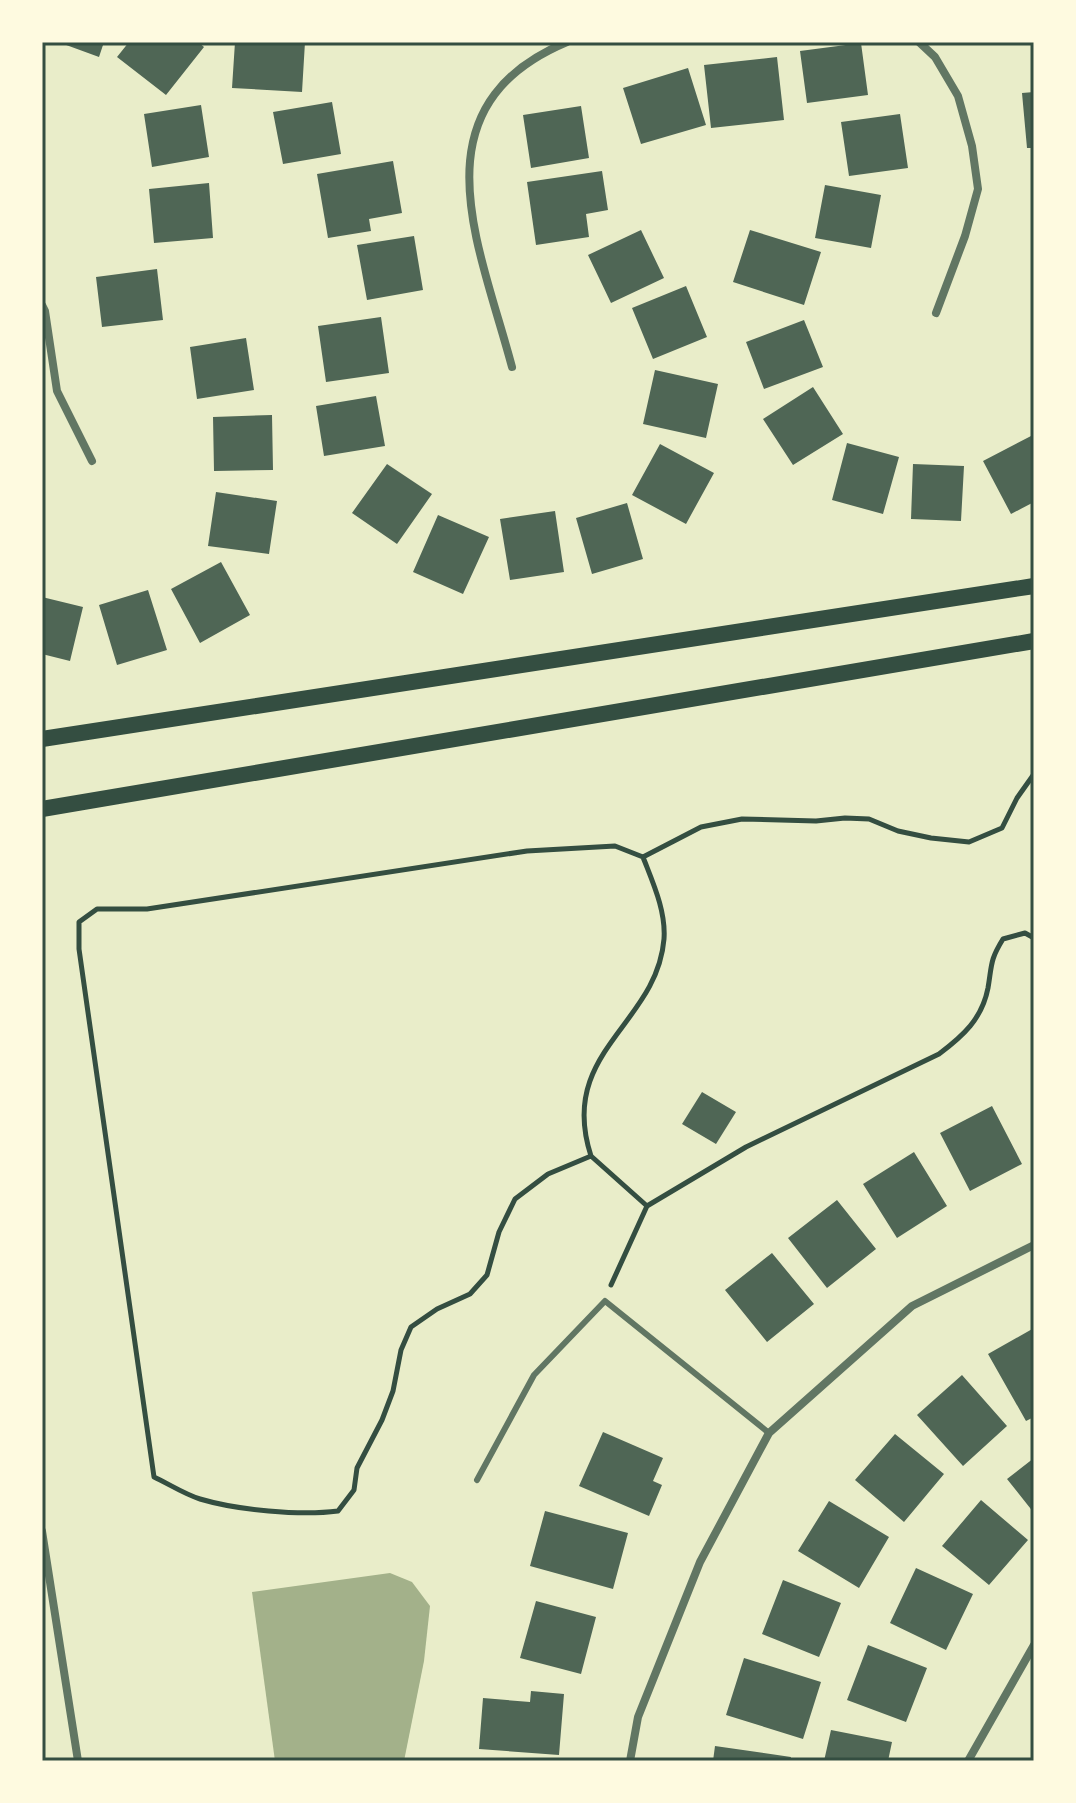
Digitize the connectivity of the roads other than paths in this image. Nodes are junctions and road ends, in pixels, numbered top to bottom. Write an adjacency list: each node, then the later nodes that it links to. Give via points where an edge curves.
1 (567, 42): 5 (street, via 538,54 494,93 472,140 467,174 472,217)
2 (919, 42): 4 (street, via 935,57 958,96 978,189)
3 (42, 305): 6 (street, via 57,391)
4 (936, 313)
5 (512, 367)
6 (92, 461)
7 (1034, 586): 9 (main road)
8 (1034, 641): 10 (main road)
9 (42, 739)
10 (42, 809)
11 (1034, 1245): 12 (street, via 912,1306)
12 (769, 1433): 13 (lane, via 605,1301 534,1375); 17 (street, via 700,1562 638,1717)
13 (477, 1480)
14 (42, 1531): 16 (street)
15 (1034, 1645): 18 (street)
16 (78, 1761)
17 (630, 1761)
18 (968, 1761)

